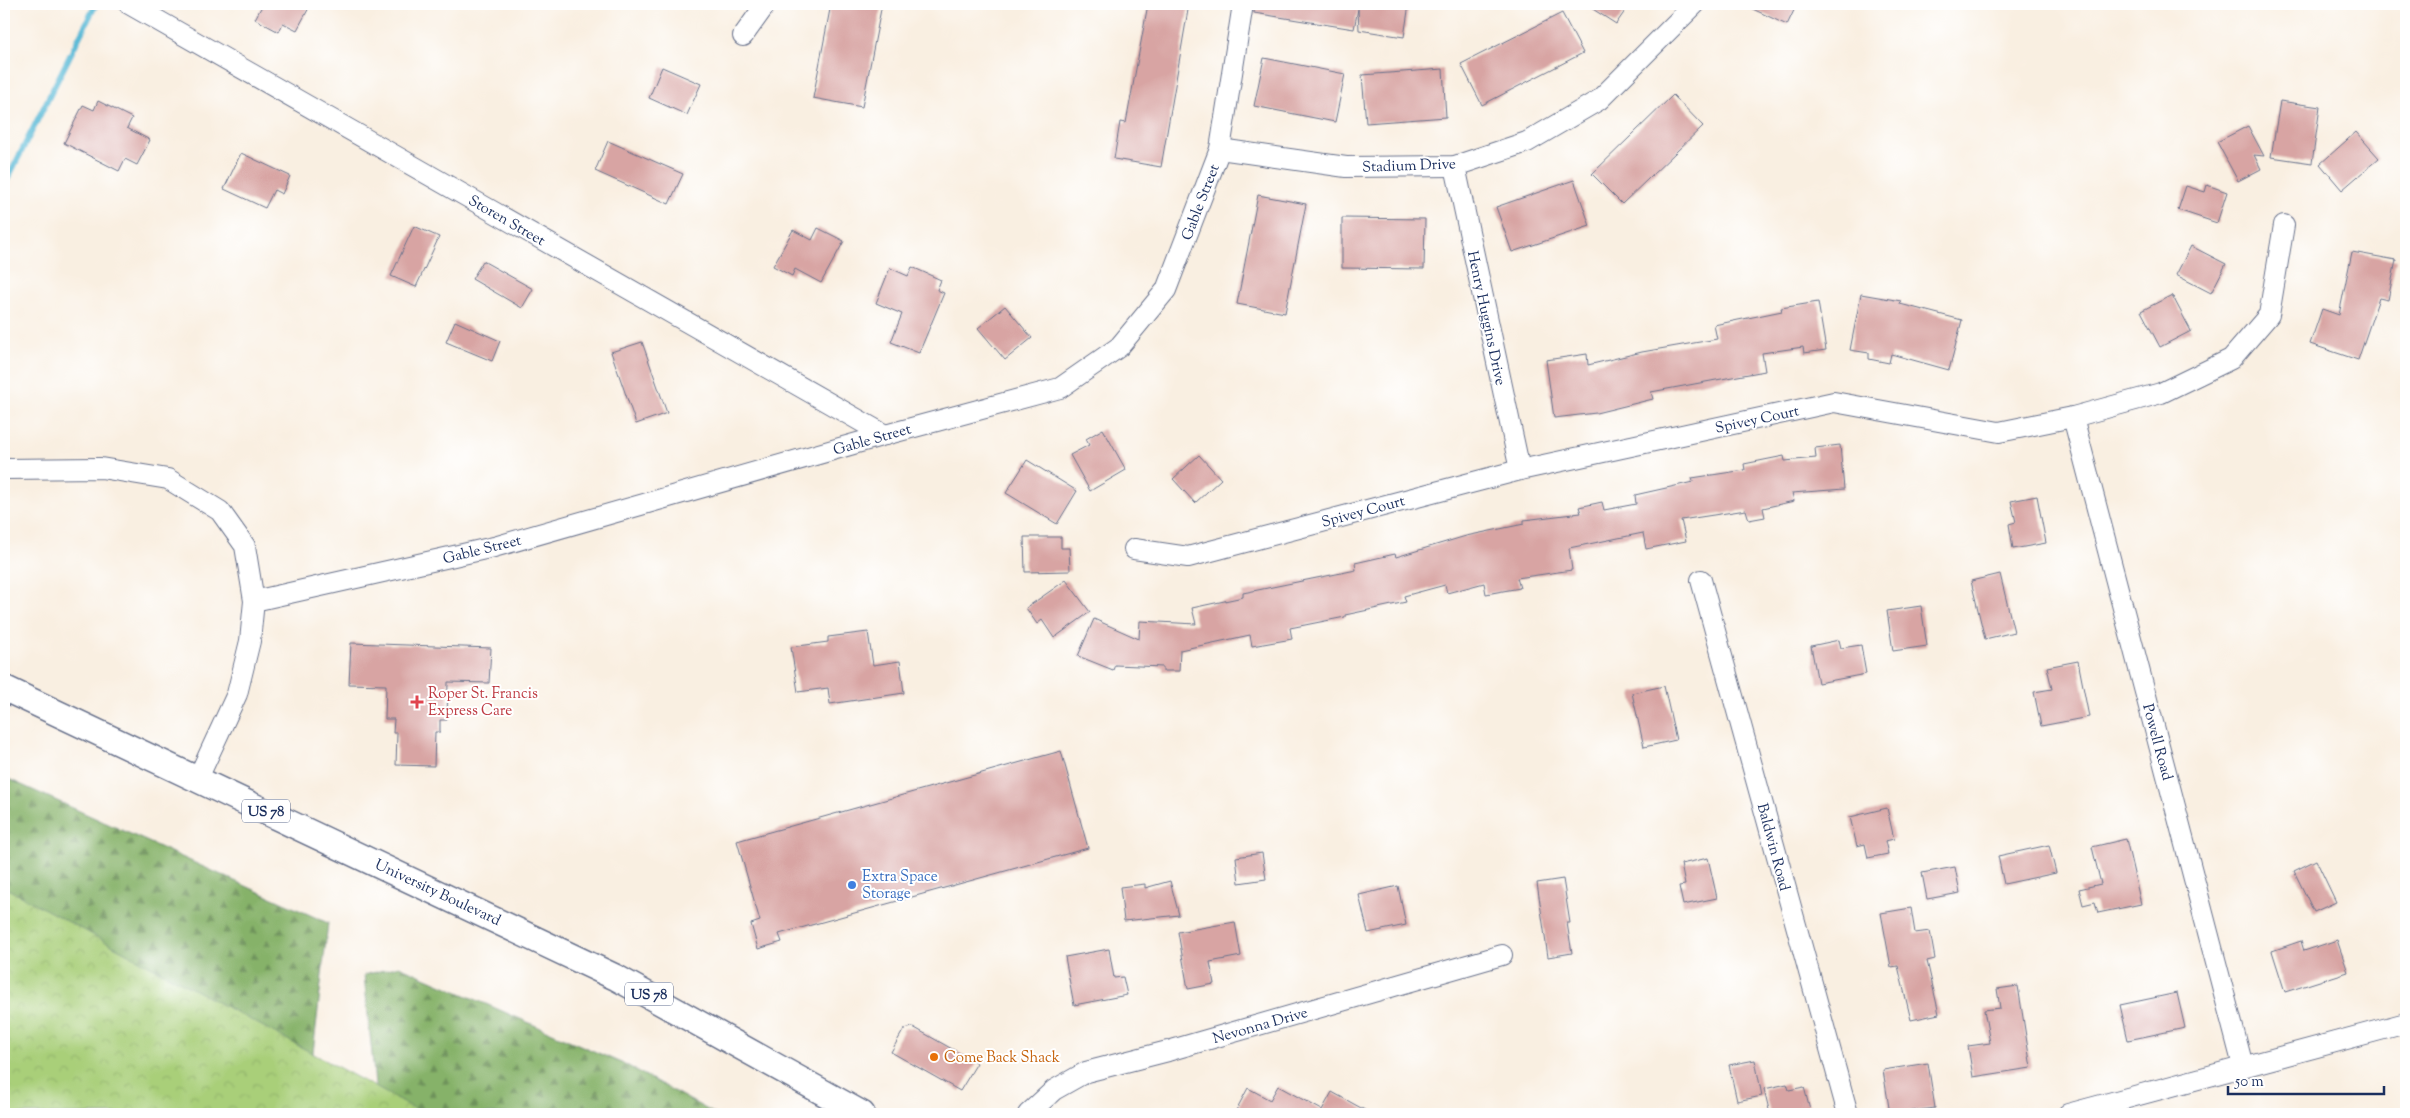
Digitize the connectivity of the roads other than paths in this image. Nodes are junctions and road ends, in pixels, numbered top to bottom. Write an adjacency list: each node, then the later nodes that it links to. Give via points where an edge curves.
1 (128, 4): 10 (street, Storen Street)
2 (766, 4): 5 (street)
3 (1243, 4): 6 (street, Gable Street)
4 (1695, 4): 7 (street, Stadium Drive, via 1599,100 1527,142)
5 (744, 36)
6 (1220, 149): 7 (street, Stadium Drive, via 1346,167); 10 (street, Gable Street, via 1166,290 1119,347 1060,388)
7 (1455, 166): 12 (street, Henry Huggins Drive)
8 (2284, 224): 9 (street, Spivey Court, via 2269,315 2231,359 2162,393)
9 (2073, 417): 12 (street, Spivey Court, via 1999,432 1834,402); 20 (street, Powell Road)
10 (885, 435): 15 (street, Gable Street, via 494,547)
11 (4, 469): 15 (street, via 101,468 168,479 220,511 245,546)
12 (1520, 470): 13 (street, Spivey Court, via 1188,557)
13 (1134, 549)
14 (1700, 580): 23 (street, Baldwin Road)
15 (254, 601): 17 (street, via 250,641 237,694)
16 (4, 688): 17 (main road, University Boulevard / US 78)
17 (198, 778): 21 (main road, University Boulevard / US 78, via 645,992)
18 (1502, 955): 22 (street, Nevonna Drive, via 1086,1072 1054,1090)
19 (2406, 1023): 20 (street)
20 (2243, 1066): 24 (street)
21 (862, 1114)
22 (1028, 1114)
23 (1848, 1114)
24 (2068, 1114)

